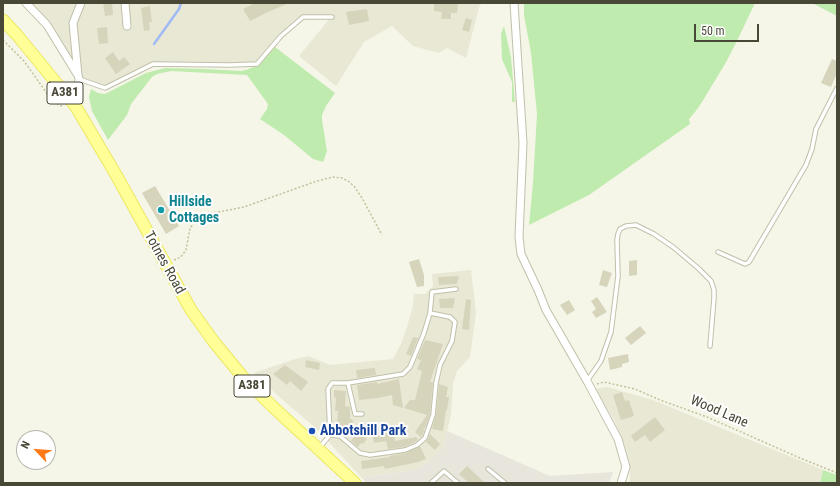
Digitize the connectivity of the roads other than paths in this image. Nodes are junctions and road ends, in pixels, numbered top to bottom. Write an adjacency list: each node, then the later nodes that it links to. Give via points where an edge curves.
1 (26, 3): 8 (street, via 47,25)
2 (81, 3): 8 (street, via 73,23)
3 (125, 3): 7 (street)
4 (514, 3): 16 (street, via 523,143 519,237 521,254 546,310)
5 (332, 17): 8 (lane, via 303,16 281,36 257,64 153,64 105,88)
6 (3, 20): 10 (main road, Totnes Road / A381)
7 (127, 26)
8 (79, 77): 10 (street)
9 (837, 88): 11 (lane, via 816,129 806,165 749,262 745,264)
10 (76, 107): 19 (main road, Totnes Road / A381, via 191,310 242,376)
11 (718, 252)
12 (456, 289): 13 (lane, via 432,292)
13 (430, 313): 15 (lane, via 410,367 404,374); 18 (lane, via 450,317 455,322 452,341 440,365 432,415 425,438 417,446 405,450 370,455 360,453 340,436)
14 (710, 346): 16 (lane, via 714,290 710,281 685,257 654,234 636,225 626,226 620,229 617,240 618,276 611,332 601,361)
15 (348, 383): 17 (lane, via 355,414); 18 (lane, via 332,383 328,389)
16 (588, 383): 25 (street, via 618,439 626,467)
17 (362, 414)
18 (330, 435): 19 (lane)
19 (318, 449): 21 (main road, Totnes Road / A381)
20 (488, 469): 24 (lane)
21 (355, 483)
22 (432, 483): 23 (lane, via 444,471)
23 (458, 483)
24 (505, 483)
25 (621, 483)

